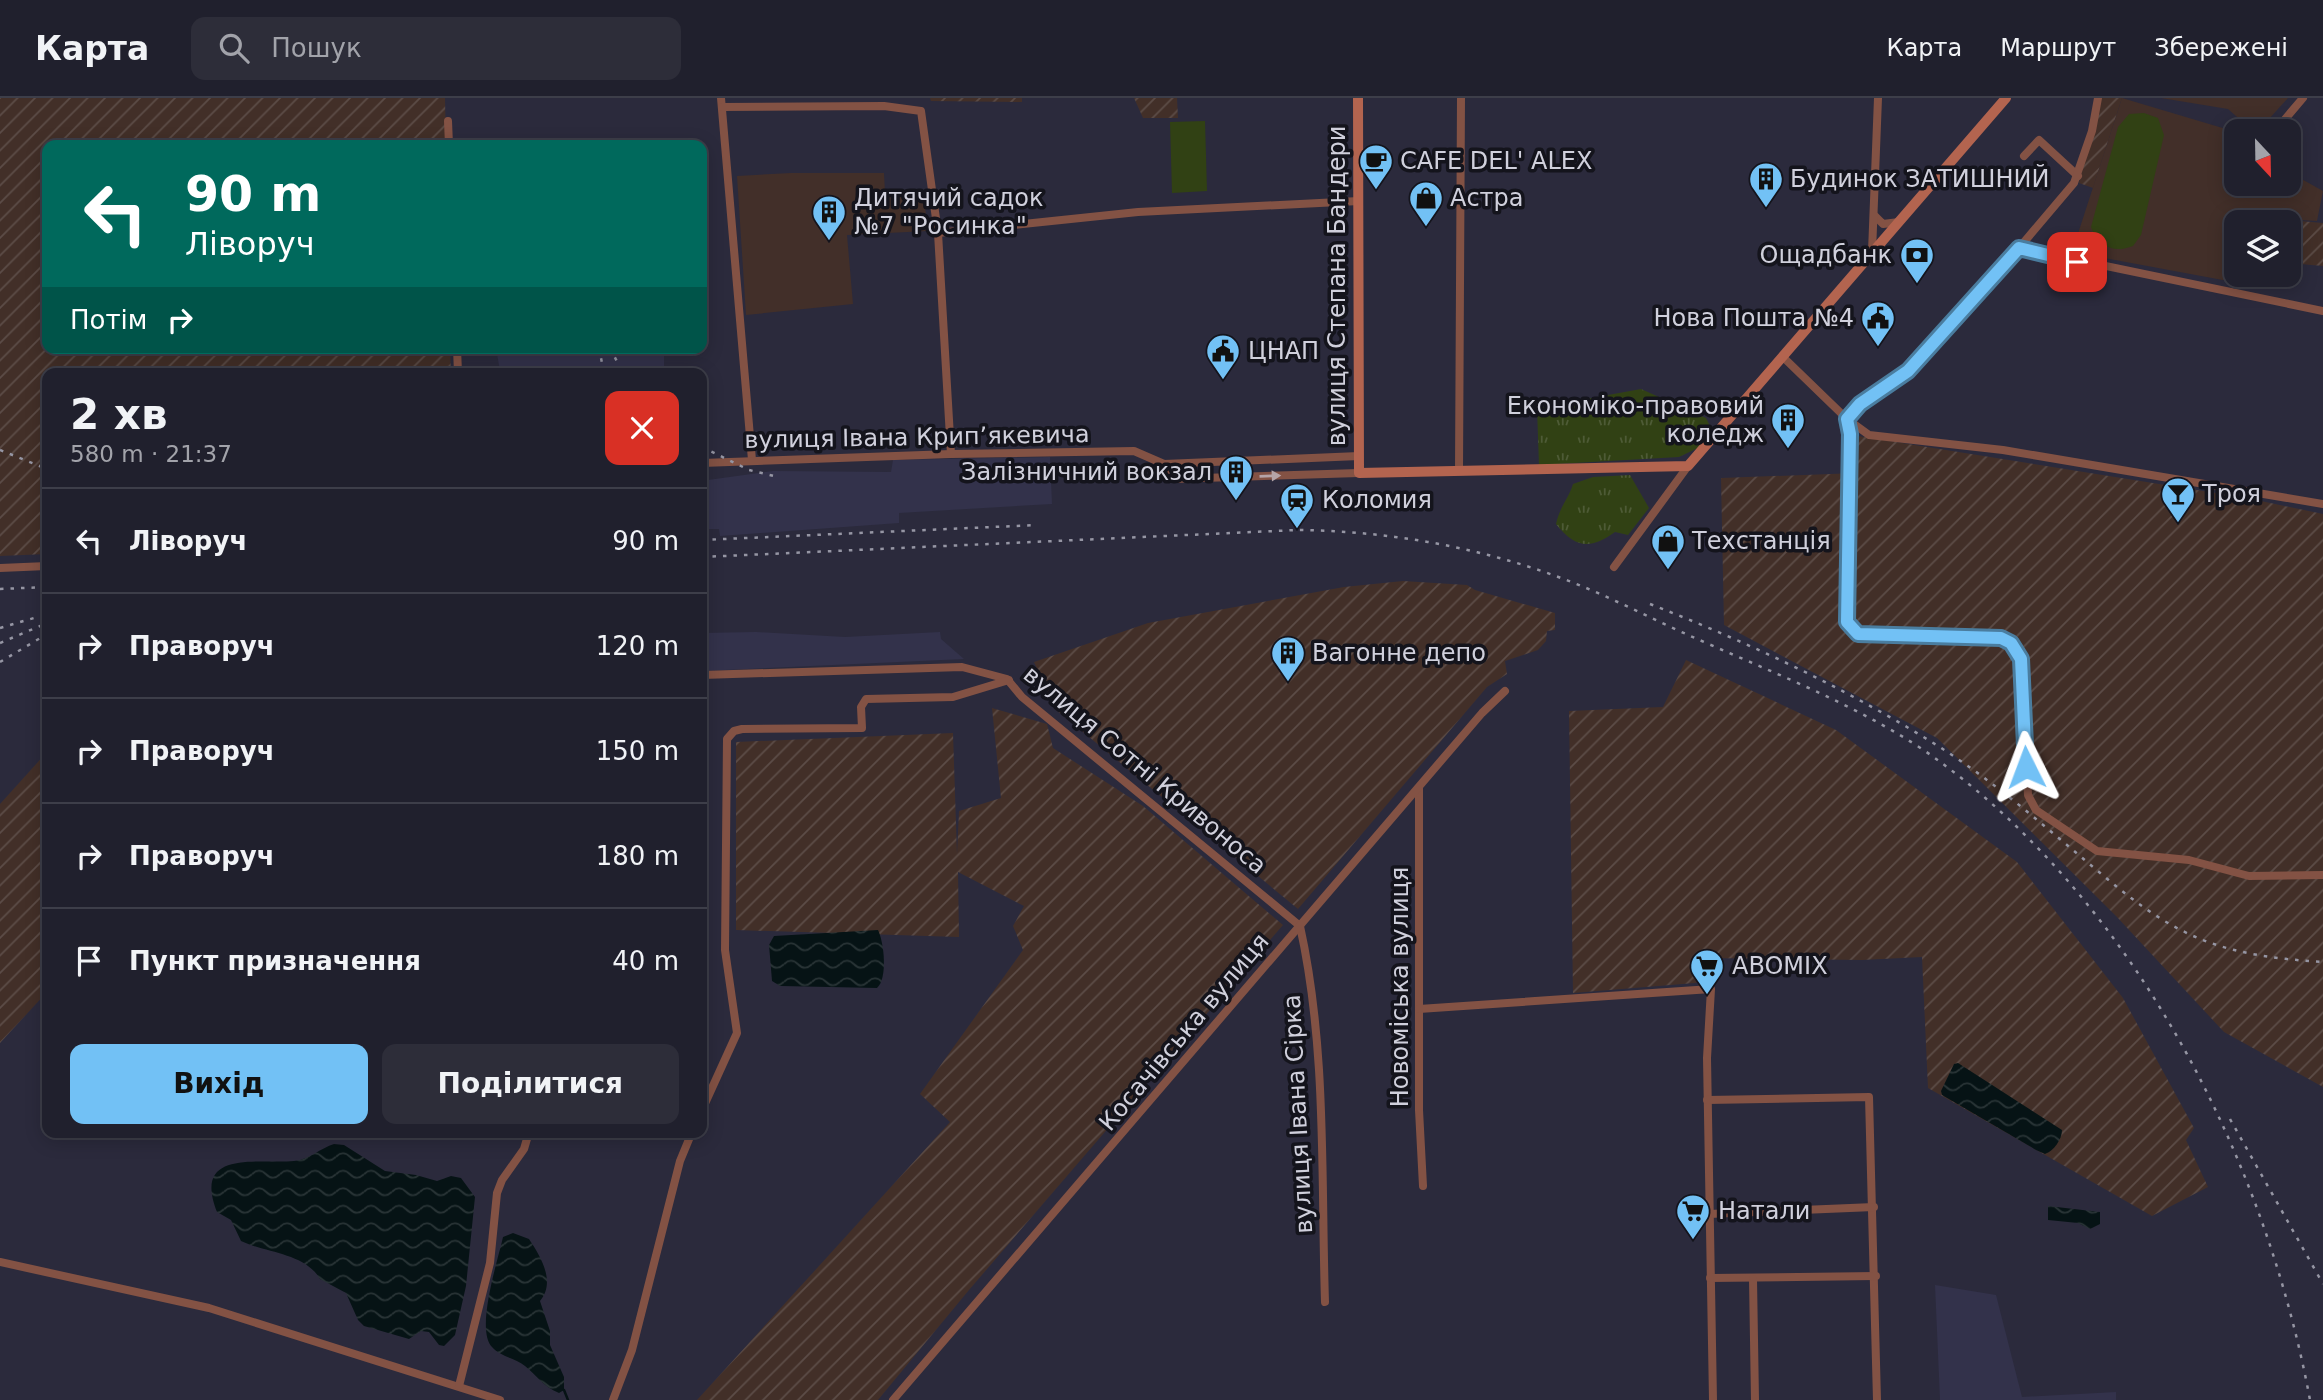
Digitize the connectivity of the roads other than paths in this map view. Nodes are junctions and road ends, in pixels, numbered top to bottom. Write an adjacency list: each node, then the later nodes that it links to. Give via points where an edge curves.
1 (1358, 98): 13 (street, вулиця Степана Бандери)
2 (1461, 98): 28 (street)
3 (1878, 98): 14 (street)
4 (2006, 98): 15 (street)
5 (2098, 98): 12 (street)
6 (2303, 98): 8 (street)
7 (722, 103): 16 (street, via 884,106 921,111); 24 (street)
8 (2285, 119)
9 (447, 121): 10 (street)
10 (449, 140)
11 (2024, 156): 12 (street, via 2039,139)
12 (2078, 176): 17 (street)
13 (1359, 201): 16 (street, via 1138,212); 23 (street, вулиця Степана Бандери)
14 (1874, 213): 15 (street, via 1883,225); 18 (street)
15 (1900, 222): 18 (street)
16 (938, 233): 22 (street)
17 (2019, 248): 19 (street); 21 (street, via 1908,371 1860,404)
18 (1872, 254): 20 (street)
19 (2323, 311)
20 (1784, 358): 21 (street); 27 (street)
21 (1847, 419): 30 (street, via 1871,436 2003,450); 38 (street, via 1847,622 1858,634 2001,638 2011,643 2021,659 2028,795 2036,810 2096,851 2189,860 2249,876)
22 (951, 454): 24 (street, вулиця Івана Крипʼякевича); 26 (street, вулиця Івана Крипʼякевича, via 1134,452)
23 (1359, 456): 26 (street); 29 (street, вулиця Степана Бандери)
24 (752, 460): 25 (street, вулиця Івана Крипʼякевича)
25 (707, 463)
26 (1164, 464): 29 (street, one-way to 29, via 1166,477 1172,479)
27 (1688, 466): 28 (street); 32 (street)
28 (1459, 471): 29 (street)
29 (1359, 473)
30 (2323, 504)
31 (42, 566): 33 (street)
32 (1614, 567)
33 (0, 568)
34 (707, 675): 35 (street, вулиця Сотні Кривоноса, via 962,667)
35 (1009, 680): 39 (street, вулиця Сотні Кривоноса, via 1022,697); 41 (street, via 953,696 866,699 861,707 862,728 742,729 727,739 725,950 737,1033)
36 (1505, 691): 37 (street, Косачівська вулиця)
37 (1419, 788): 39 (street, Косачівська вулиця); 40 (street, Новоміська вулиця)
38 (2323, 875)
39 (1300, 926): 52 (street, вулиця Івана Сірка, via 1317,1039); 56 (street, Косачівська вулиця)
40 (1419, 1009): 42 (street, via 1711,989); 45 (street, Новоміська вулиця)
41 (707, 1099)
42 (1707, 1100): 46 (street, via 1870,1097); 47 (street)
43 (527, 1138): 53 (street, via 497,1193 490,1263)
44 (690, 1138): 55 (street, via 632,1350)
45 (1423, 1186)
46 (1874, 1207): 47 (street); 49 (street)
47 (1709, 1214): 50 (street)
48 (0, 1262): 53 (street, via 209,1308)
49 (1876, 1276): 51 (street); 59 (street)
50 (1710, 1278): 51 (street); 57 (street)
51 (1753, 1279): 58 (street)
52 (1325, 1302)
53 (459, 1385): 54 (street)
54 (500, 1400)
55 (613, 1400)
56 (894, 1400)
57 (1713, 1400)
58 (1755, 1400)
59 (1877, 1400)

